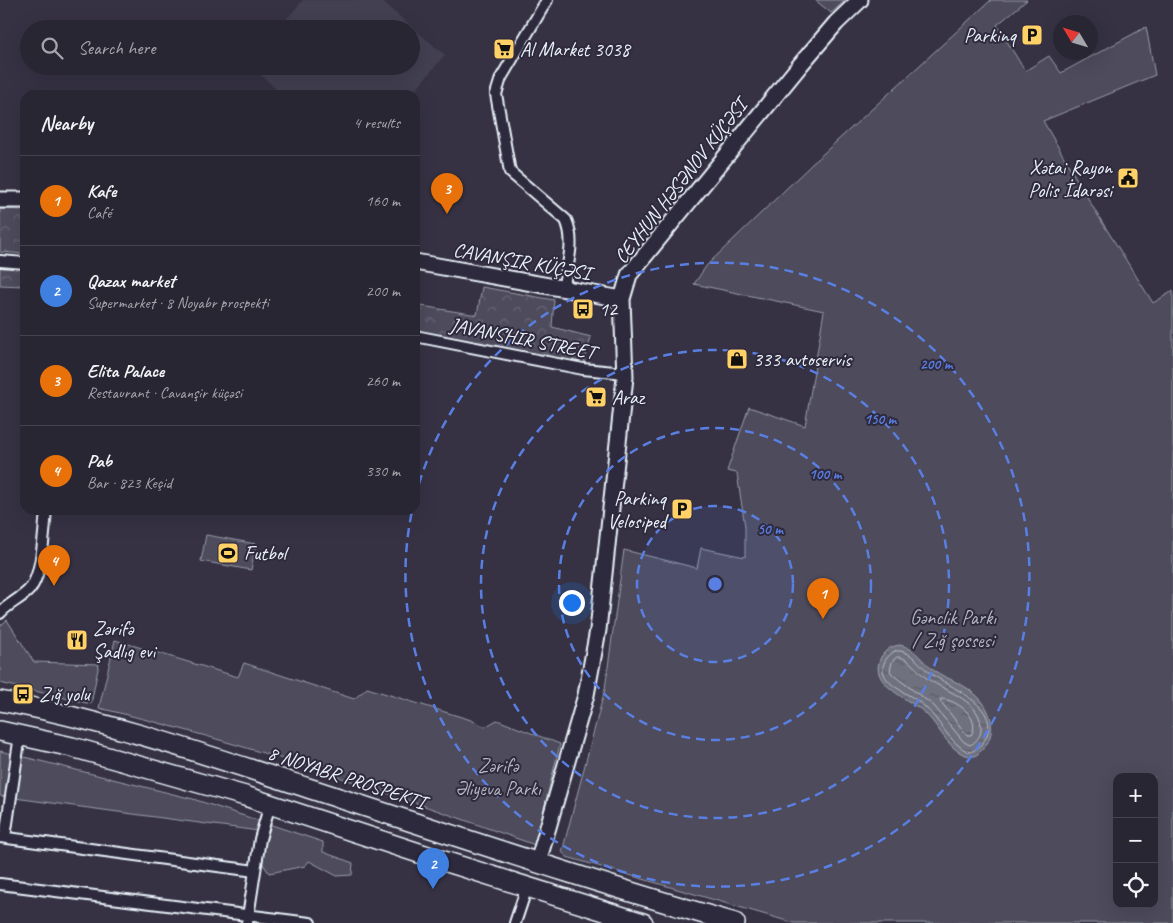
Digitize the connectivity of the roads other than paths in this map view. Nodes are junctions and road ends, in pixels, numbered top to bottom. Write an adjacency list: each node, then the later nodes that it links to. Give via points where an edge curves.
1 (548, 0): 8 (street, via 501,78 496,94 510,172 566,220 570,229 572,240)
2 (860, 0): 9 (main road, CEYHUN HƏSƏNOV KÜÇƏSI, via 795,70 646,252 629,275)
3 (0, 200): 4 (main road)
4 (20, 200)
5 (0, 261): 6 (street)
6 (20, 263)
7 (420, 263): 8 (main road, CAVANŞIR KÜÇƏSI)
8 (563, 289): 9 (main road, CAVANŞIR KÜÇƏSI)
9 (622, 300): 11 (main road, CEYHUN HƏSƏNOV KÜÇƏSI)
10 (420, 337): 11 (street, JAVANSHIR STREET, via 583,369)
11 (625, 373): 19 (main road, CEYHUN HƏSƏNOV KÜÇƏSI, via 613,506 594,656)
12 (45, 515): 13 (street, via 34,582 29,590)
13 (0, 613)
14 (0, 701): 19 (highway, 8 NOYABR PROSPEKTI, via 81,719 234,764)
15 (0, 731): 16 (highway)
16 (20, 734): 17 (highway); 18 (street)
17 (270, 804): 20 (street); 22 (highway)
18 (2, 837): 20 (street)
19 (538, 862): 22 (highway); 27 (highway, 8 NOYABR PROSPEKTI)
20 (255, 871): 23 (street)
21 (0, 884): 23 (street)
22 (527, 888): 25 (street); 26 (highway)
23 (248, 918): 24 (street)
24 (310, 923)
25 (515, 923)
26 (643, 923)
27 (735, 923)

